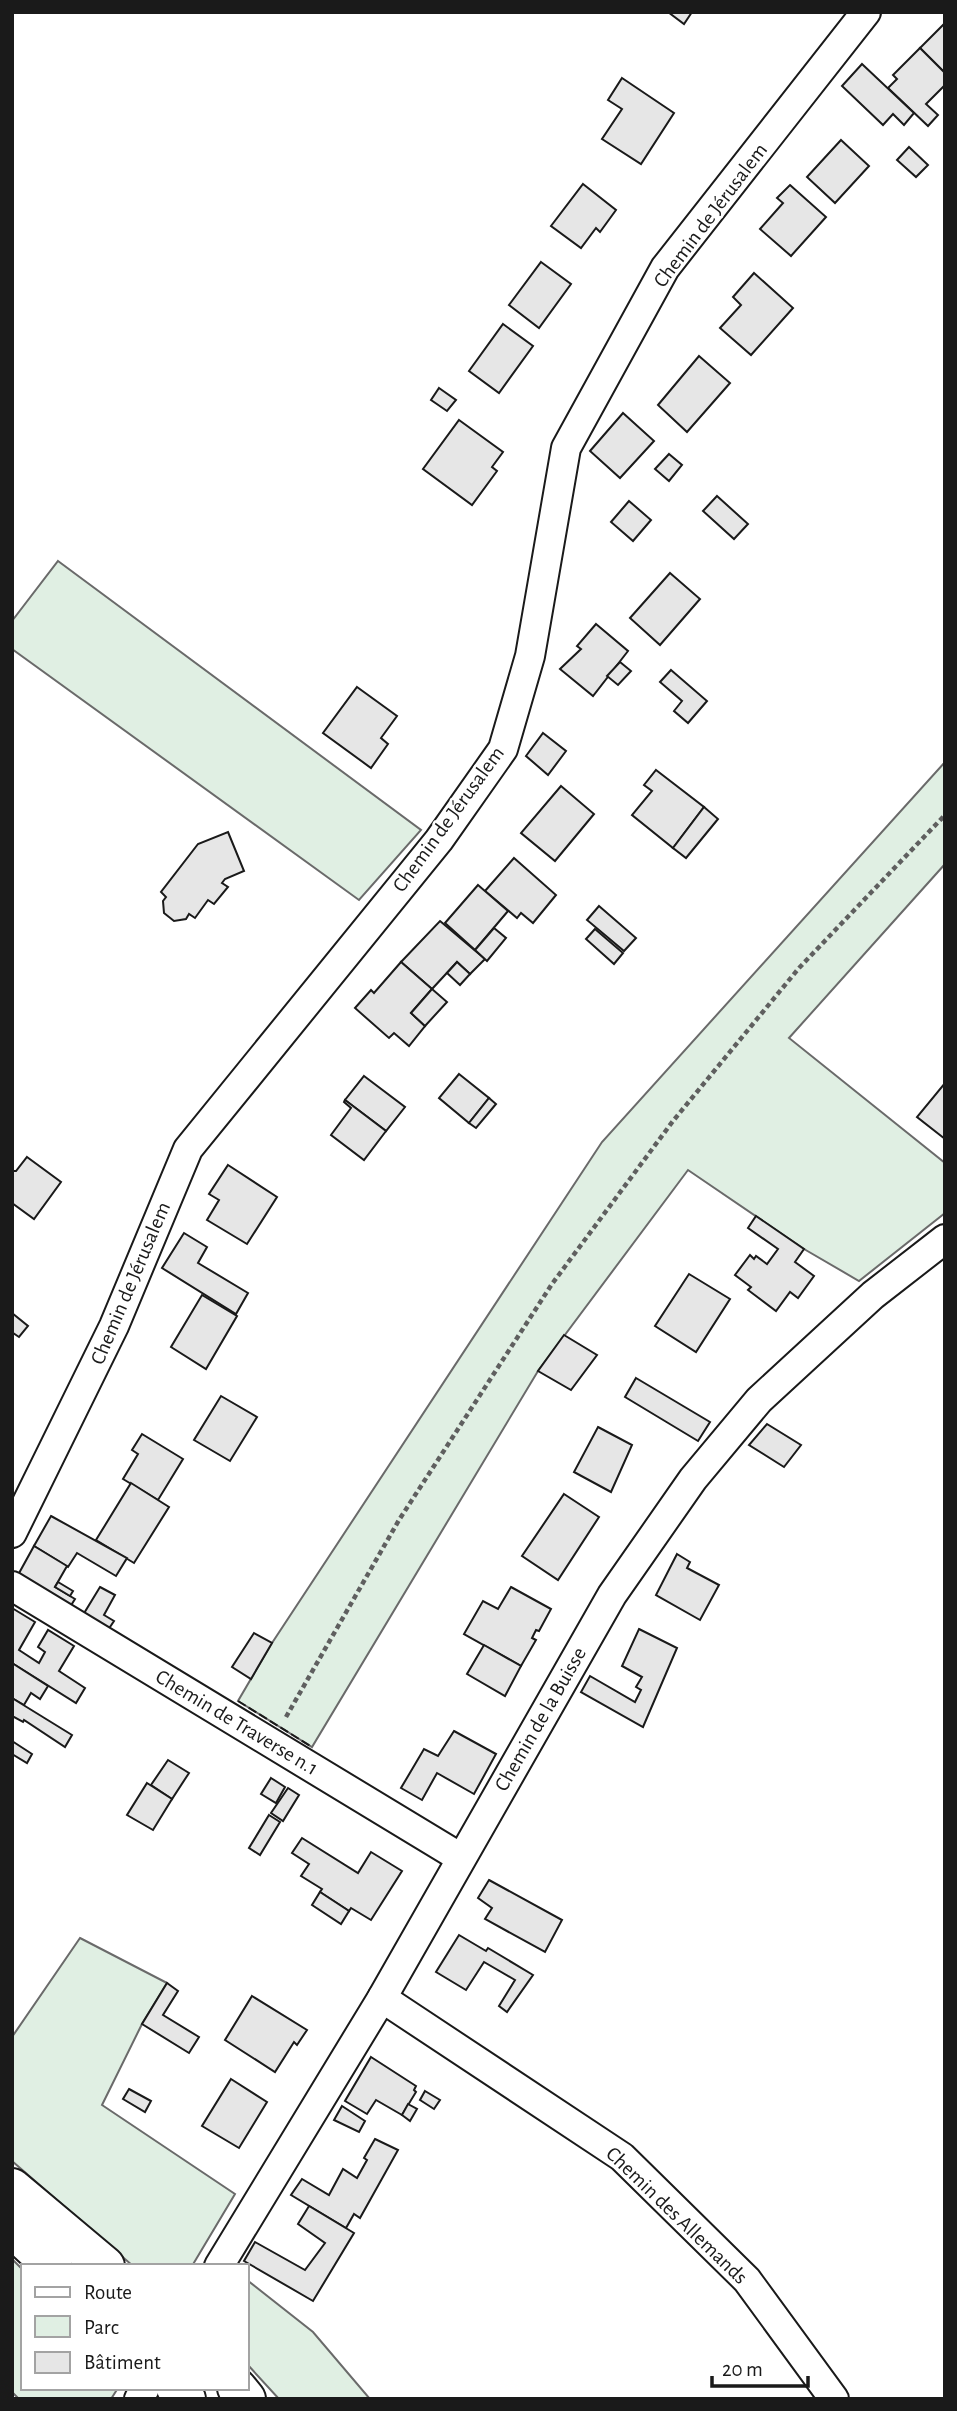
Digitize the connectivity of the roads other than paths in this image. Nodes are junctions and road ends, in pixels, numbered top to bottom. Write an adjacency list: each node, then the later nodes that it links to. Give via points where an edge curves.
1 (866, 12): 3 (street, Chemin de Jérusalem, via 666,268 566,448 530,656 503,749 439,840 188,1149 114,1326)
2 (945, 1239): 5 (street, Chemin de la Buisse, via 873,1295 759,1400 693,1479 612,1595)
3 (12, 1533)
4 (12, 1586): 5 (street, Chemin de Traverse n.1)
5 (461, 1858): 6 (street, Chemin de la Buisse)
6 (382, 1998): 11 (street, Chemin de la Buisse); 12 (street, Chemin des Allemands, via 622,2157 747,2280)
7 (12, 2188): 10 (main road)
8 (12, 2228): 9 (main road)
9 (51, 2264)
10 (103, 2264)
11 (220, 2264)
12 (834, 2399)

